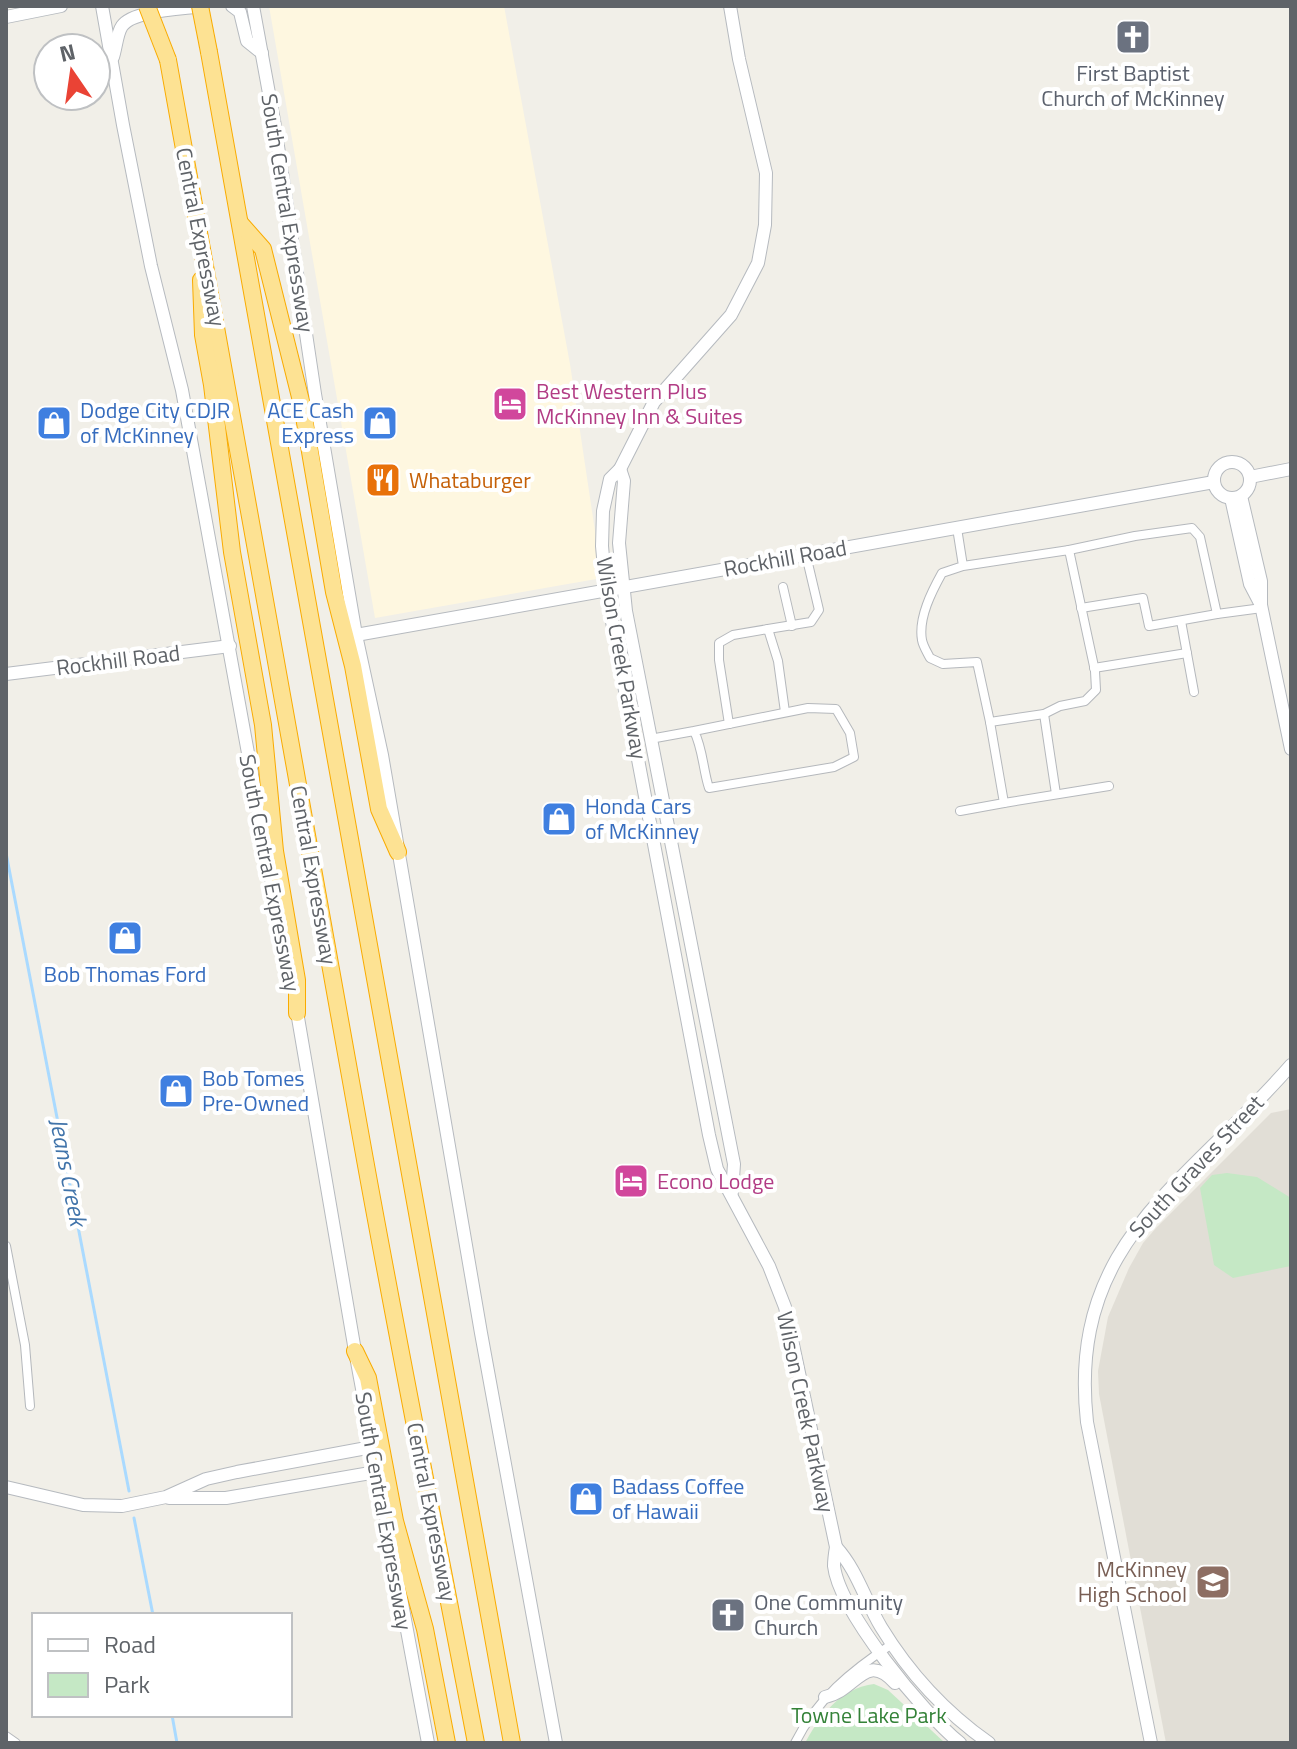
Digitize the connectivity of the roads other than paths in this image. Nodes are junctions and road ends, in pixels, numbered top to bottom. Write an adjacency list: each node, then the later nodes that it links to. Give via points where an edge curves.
1 (61, 6): 9 (main road)
2 (102, 6): 10 (main road, South Central Expressway)
3 (147, 6): 13 (highway, bridge)
4 (159, 6): 13 (highway, Central Expressway, bridge)
5 (202, 6): 12 (main road, via 129,20 121,26); 14 (highway, Central Expressway, bridge)
6 (232, 6): 11 (main road, via 240,12 247,41)
7 (253, 6): 11 (main road, South Central Expressway)
8 (730, 6): 16 (main road, via 766,173 758,263 731,315 654,402)
9 (6, 17)
10 (107, 32)
11 (262, 53): 34 (main road, South Central Expressway)
12 (112, 59): 35 (main road, South Central Expressway)
13 (168, 60): 15 (highway, Central Expressway)
14 (239, 222): 51 (highway, via 263,249 267,263 302,405 379,809); 71 (highway, Central Expressway)
15 (198, 223): 52 (highway, via 203,335 232,552 263,725); 70 (highway, Central Expressway, via 363,1150)
16 (620, 469): 25 (main road, Wilson Creek Parkway); 27 (main road, Wilson Creek Parkway, via 610,479 603,511)
17 (1291, 469): 18 (main road)
18 (1250, 477): 19 (main road, via 1239,464 1228,463 1218,469); 20 (main road, via 1248,488)
19 (1214, 482): 20 (main road, via 1221,495); 21 (main road, Rockhill Road)
20 (1236, 497): 28 (main road, via 1250,584)
21 (957, 528): 23 (main road, Rockhill Road); 24 (street)
22 (1069, 550): 24 (street); 29 (street); 30 (street, via 1192,528 1200,537)
23 (806, 555): 25 (main road, Rockhill Road); 32 (street, via 819,610 811,622)
24 (963, 566): 42 (street, via 942,573 935,585 922,639 930,658 943,664 977,662)
25 (622, 587): 27 (main road, Rockhill Road); 45 (main road, Wilson Creek Parkway)
26 (783, 587): 32 (street)
27 (606, 590): 34 (main road, Rockhill Road); 54 (main road, Wilson Creek Parkway, via 709,1135 717,1169)
28 (1261, 607): 30 (street); 46 (main road)
29 (1081, 608): 31 (street, via 1143,598 1149,626); 37 (street)
30 (1217, 614): 31 (street)
31 (1181, 621): 36 (street)
32 (792, 626): 33 (street)
33 (768, 629): 40 (street); 43 (street, via 719,643)
34 (356, 635): 51 (main road, South Central Expressway)
35 (230, 646): 38 (main road, Rockhill Road); 52 (main road, South Central Expressway)
36 (1187, 653): 37 (street); 39 (street)
37 (1094, 668): 41 (street, via 1096,690 1085,701)
38 (6, 674)
39 (1194, 692)
40 (785, 712): 43 (street); 44 (street, via 836,709 850,733 854,757 834,767 709,788)
41 (1044, 714): 42 (street); 48 (street)
42 (990, 722): 49 (street)
43 (729, 724): 44 (street)
44 (694, 731): 45 (street)
45 (650, 739): 54 (main road, Wilson Creek Parkway, via 734,1164)
46 (1291, 749)
47 (1109, 786): 48 (street)
48 (1056, 794): 49 (street)
49 (1004, 803): 50 (street)
50 (960, 811)
51 (398, 852): 72 (main road, South Central Expressway)
52 (297, 1013): 56 (main road, South Central Expressway)
53 (1291, 1065): 76 (main road, South Graves Street, via 1134,1229 1107,1275 1090,1329 1084,1379 1088,1432)
54 (732, 1192): 64 (main road, Wilson Creek Parkway, via 785,1307 836,1547 834,1567 869,1640)
55 (6, 1246): 57 (street, via 25,1345)
56 (355, 1351): 58 (main road, South Central Expressway); 69 (highway, via 368,1378)
57 (30, 1406)
58 (372, 1447): 59 (main road); 60 (main road, South Central Expressway)
59 (266, 1466): 62 (main road); 63 (main road, via 206,1479)
60 (376, 1472): 62 (main road); 68 (main road, South Central Expressway)
61 (6, 1487): 63 (main road, via 102,1507)
62 (271, 1489): 63 (main road, via 206,1500)
63 (166, 1497)
64 (886, 1648): 65 (street); 74 (main road, Wilson Creek Parkway, via 919,1702); 75 (main road, Wilson Creek Parkway, via 936,1700)
65 (825, 1697): 73 (street); 74 (main road, via 838,1694 862,1674 880,1670)
66 (6, 1736): 67 (street)
67 (16, 1743)
68 (428, 1743)
69 (447, 1743)
70 (476, 1743)
71 (512, 1743)
72 (556, 1743)
73 (795, 1743)
74 (959, 1743)
75 (989, 1743)
76 (1151, 1743)

